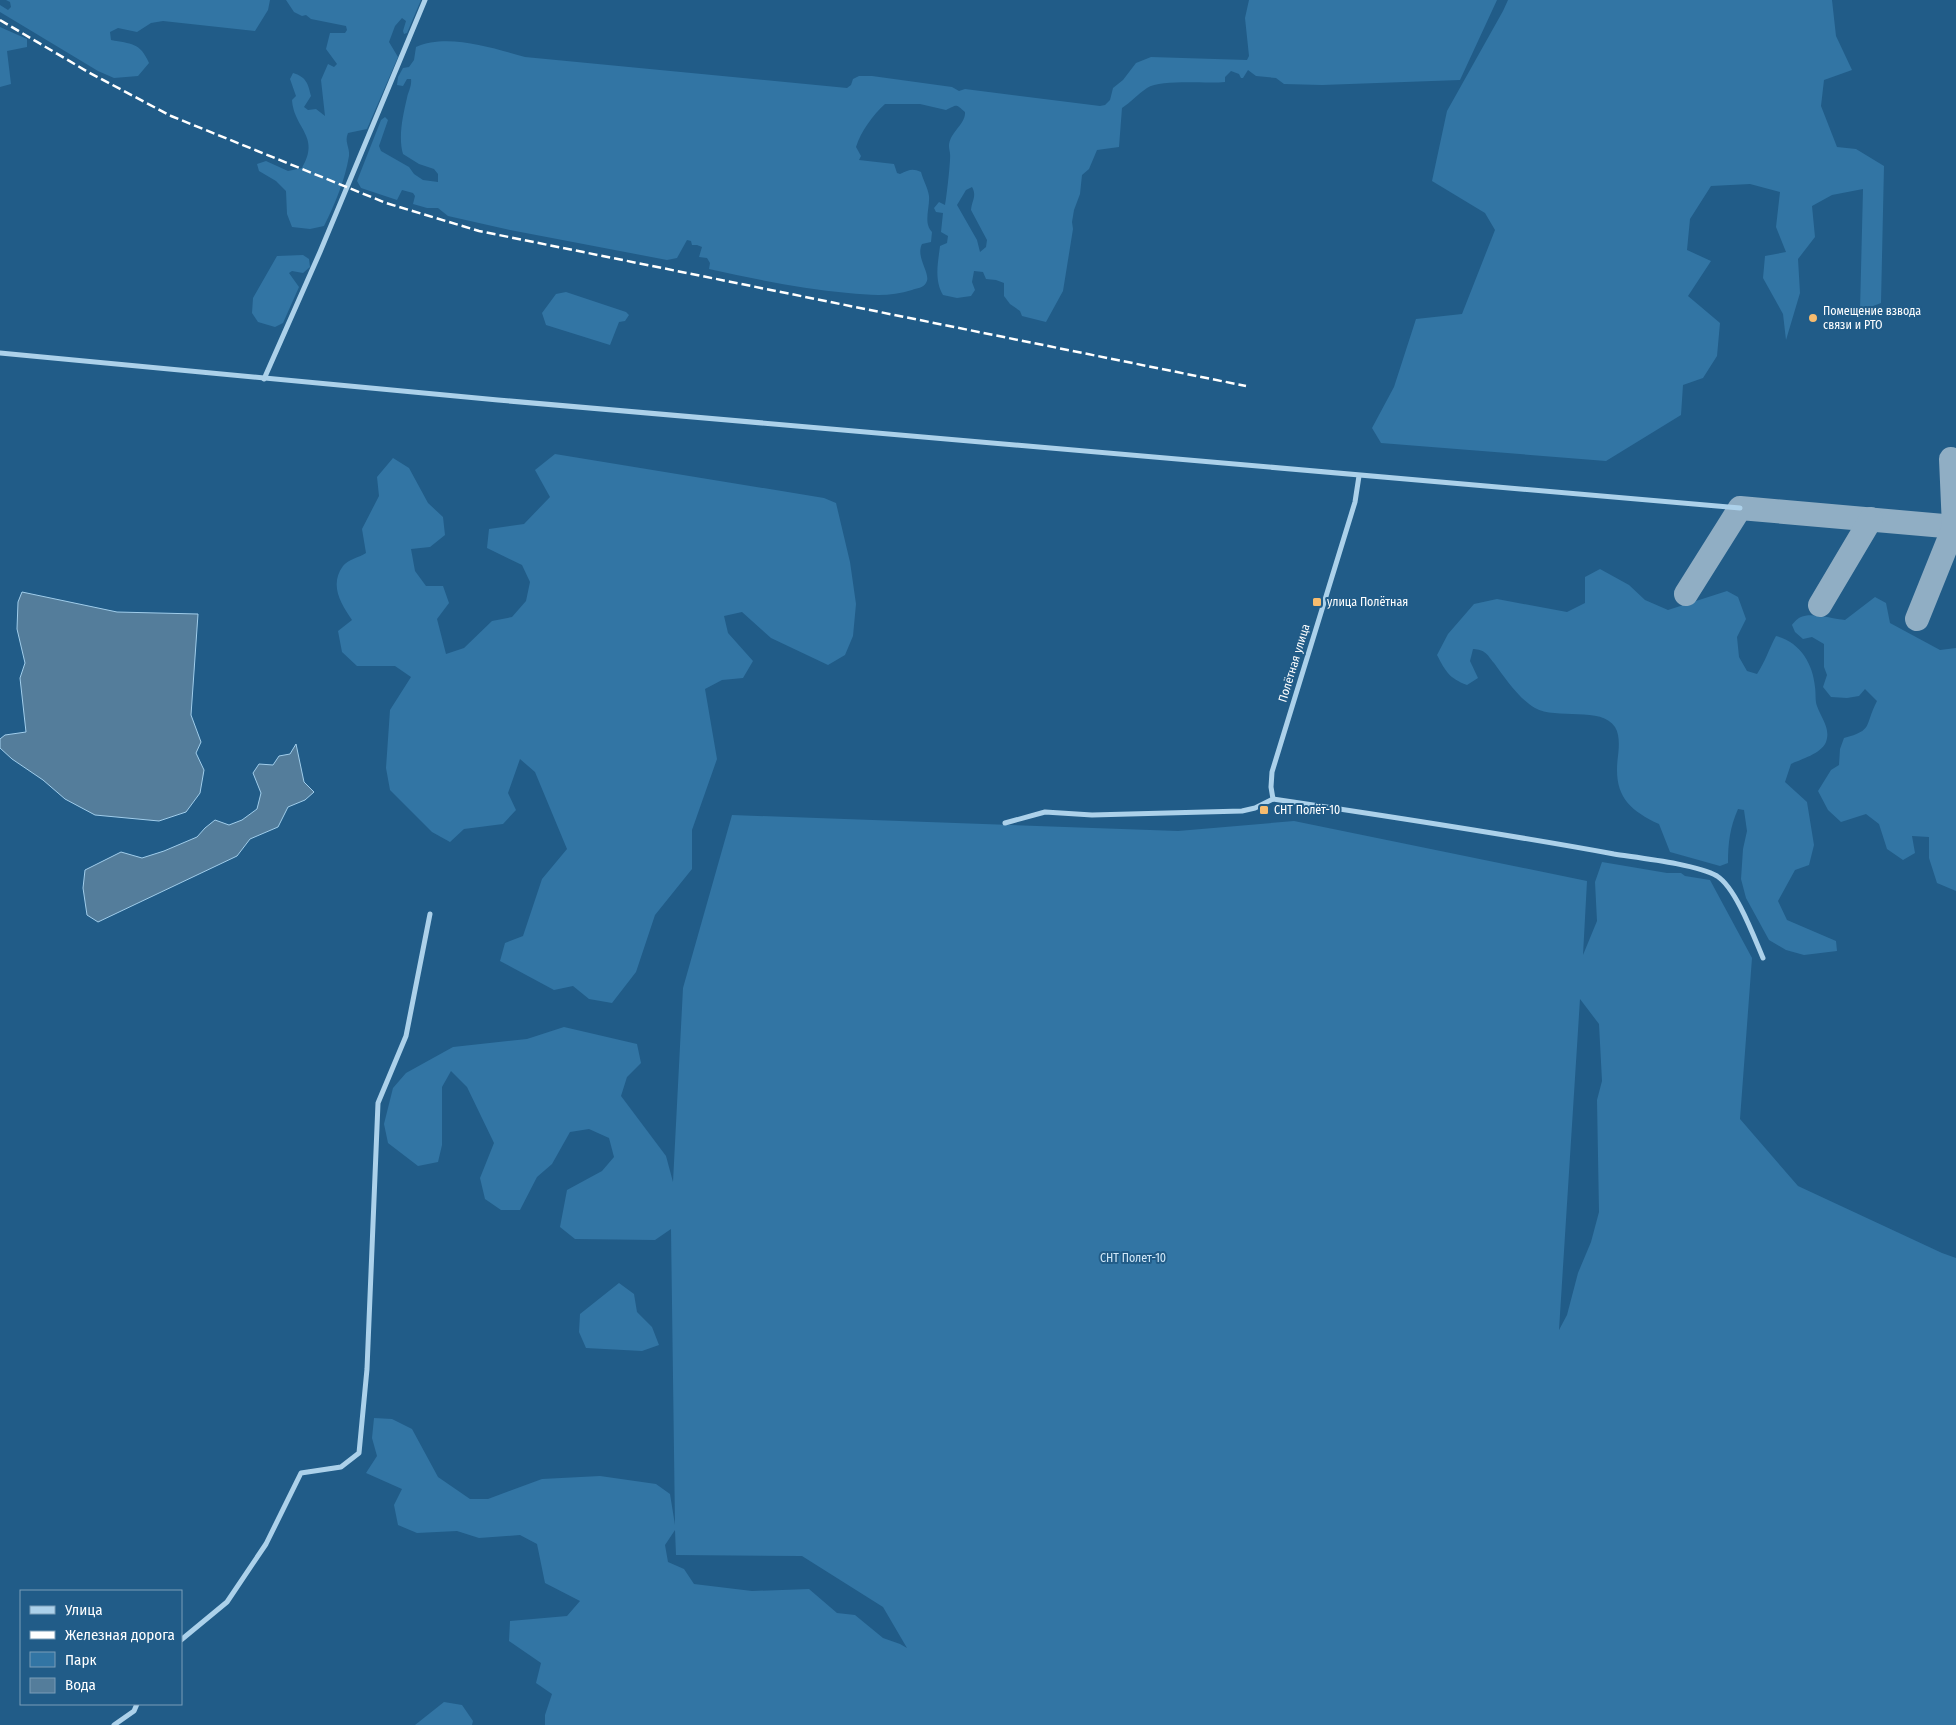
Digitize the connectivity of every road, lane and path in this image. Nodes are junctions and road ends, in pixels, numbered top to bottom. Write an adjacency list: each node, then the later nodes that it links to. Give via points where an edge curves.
1 (425, 0): 3 (street)
2 (0, 354): 3 (street)
3 (264, 380): 4 (street)
4 (1358, 476): 5 (street); 6 (street, Полётная улица, via 1355,502 1272,772)
5 (1740, 508)
6 (1273, 799): 7 (street, via 1242,811 1092,815 1045,812); 9 (street, via 1470,828 1700,869 1718,877 1730,888)
7 (1005, 823)
8 (430, 914): 10 (street, via 406,1036 378,1103 367,1369 359,1453 341,1467 301,1473 266,1544 227,1602)
9 (1763, 958)
10 (182, 1639)
11 (137, 1705): 12 (street, via 134,1711)
12 (114, 1725)

